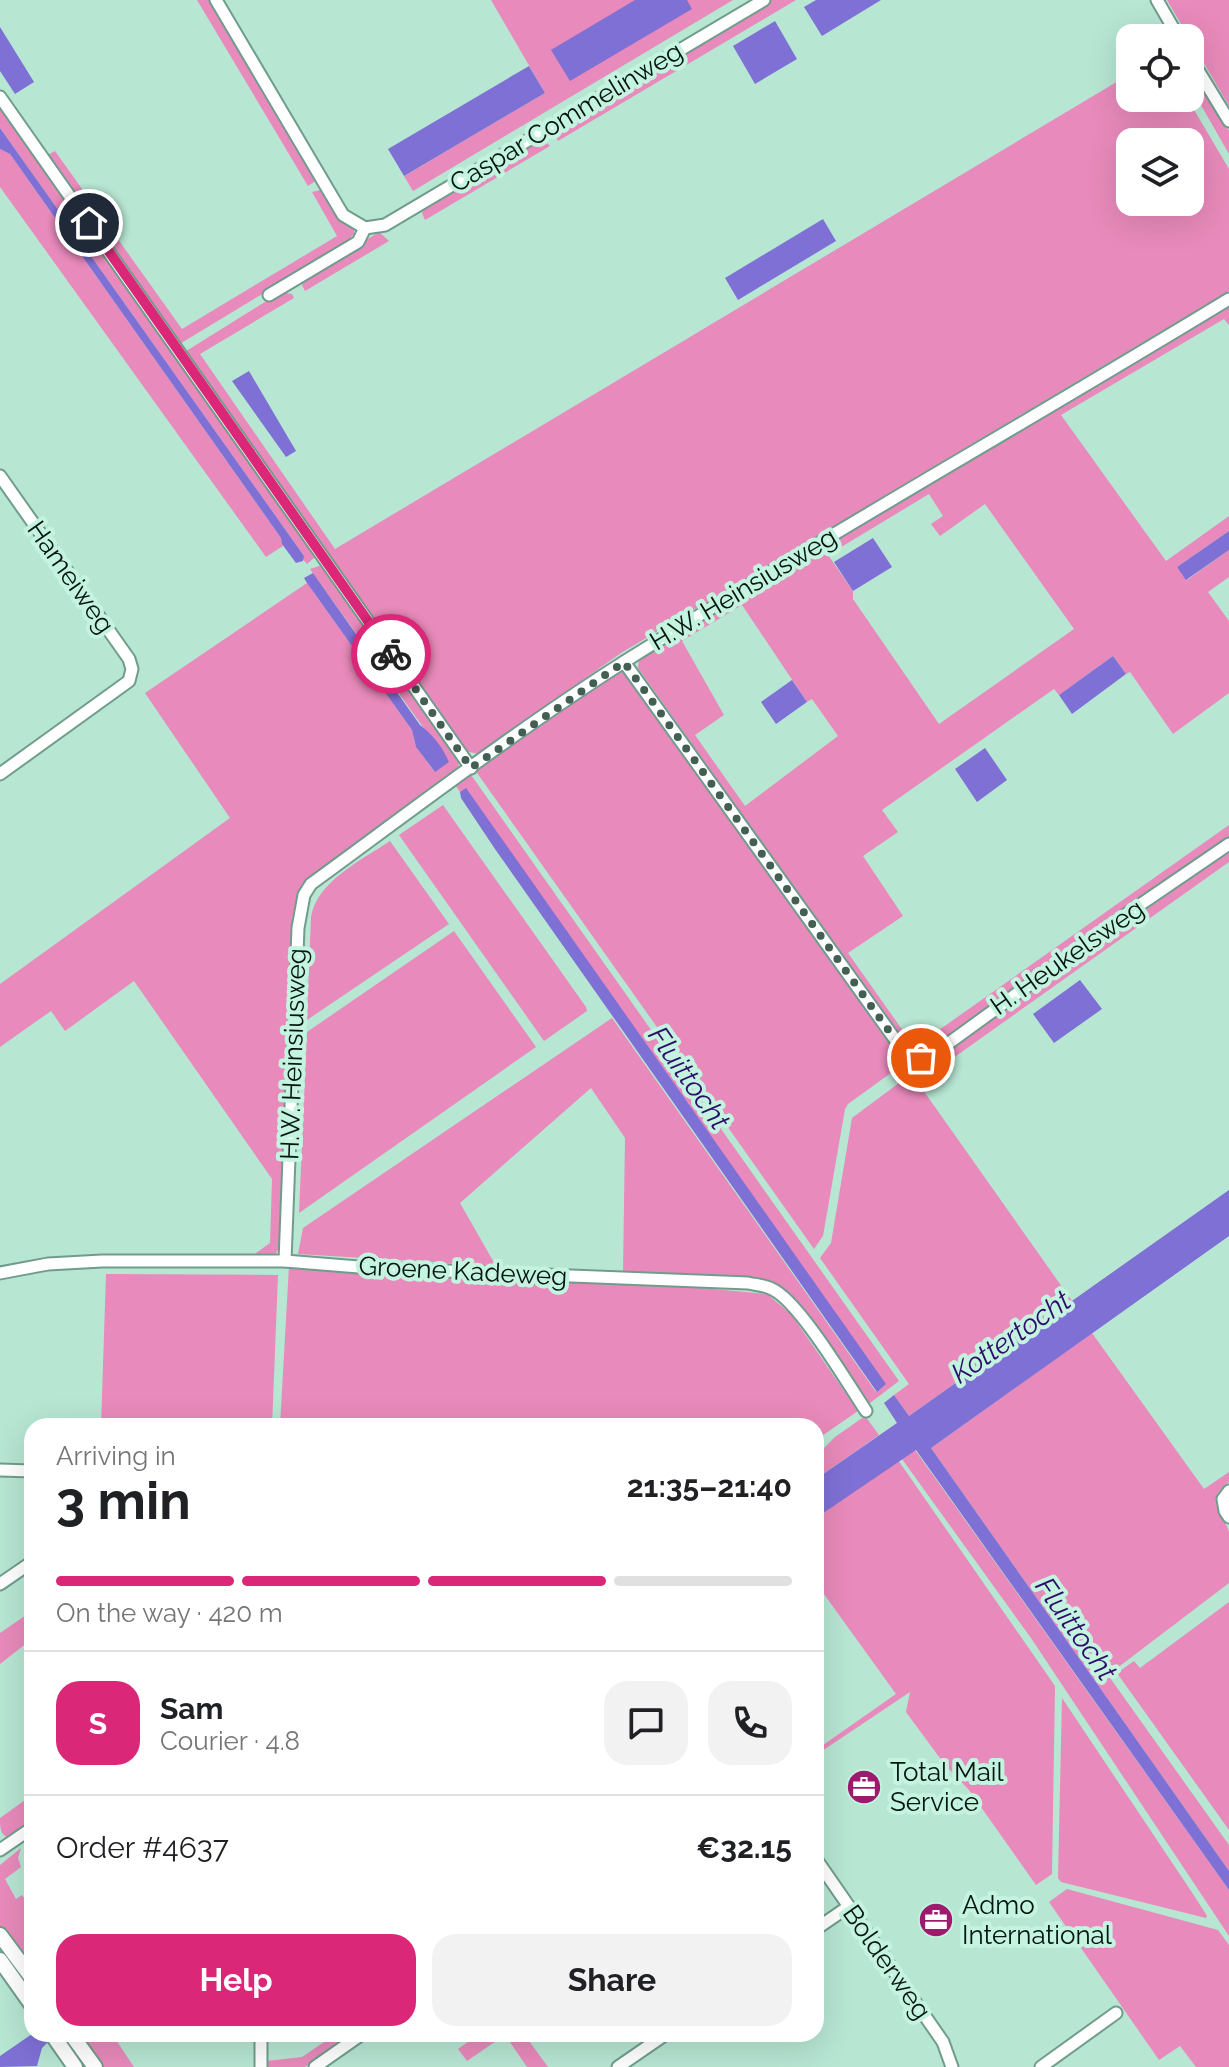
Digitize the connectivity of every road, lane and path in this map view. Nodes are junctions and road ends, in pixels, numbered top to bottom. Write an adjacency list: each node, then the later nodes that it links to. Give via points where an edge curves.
1 (216, 0): 8 (street, via 343,215)
2 (764, 0): 8 (street, Caspar Commelinweg, via 385,225)
3 (1157, 0): 4 (street)
4 (1171, 24)
5 (1204, 80): 7 (street)
6 (0, 97): 13 (street)
7 (1229, 121)
8 (365, 228): 9 (street, via 358,242)
9 (269, 295)
10 (1229, 299): 12 (street, H.W. Heinsiusweg)
11 (0, 476): 14 (street, Hameiweg, via 132,669 129,681)
12 (624, 662): 13 (street, H.W. Heinsiusweg); 15 (street, H. Heukelsweg, via 907,1056 931,1056)
13 (471, 768): 16 (street, H.W. Heinsiusweg, via 311,884 304,895 298,928)
14 (0, 774)
15 (1229, 844)
16 (285, 1261): 17 (street, Groene Kadeweg, via 88,1261); 18 (street, Groene Kadeweg, via 770,1288 812,1331)
17 (0, 1273)
18 (866, 1411)
19 (0, 1470): 20 (street)
20 (24, 1471)
21 (1229, 1491): 22 (street, via 1223,1499)
22 (1229, 1517)
23 (24, 1568): 24 (street)
24 (0, 1584)
25 (24, 1834): 26 (street)
26 (0, 1850)
27 (824, 1871): 28 (street, Bolderweg)
28 (848, 1907): 29 (street); 45 (street, Bolderweg, via 943,2042)
29 (824, 1924)
30 (0, 1935): 32 (main road)
31 (0, 1960): 33 (main road)
32 (24, 1967)
33 (24, 1994)
34 (1116, 2013): 46 (street)
35 (57, 2042): 40 (main road)
36 (76, 2042): 41 (main road)
37 (261, 2042): 42 (street)
38 (351, 2042): 43 (street)
39 (654, 2042): 44 (street)
40 (75, 2067)
41 (95, 2067)
42 (261, 2067)
43 (315, 2067)
44 (618, 2067)
45 (952, 2067)
46 (1041, 2067)

